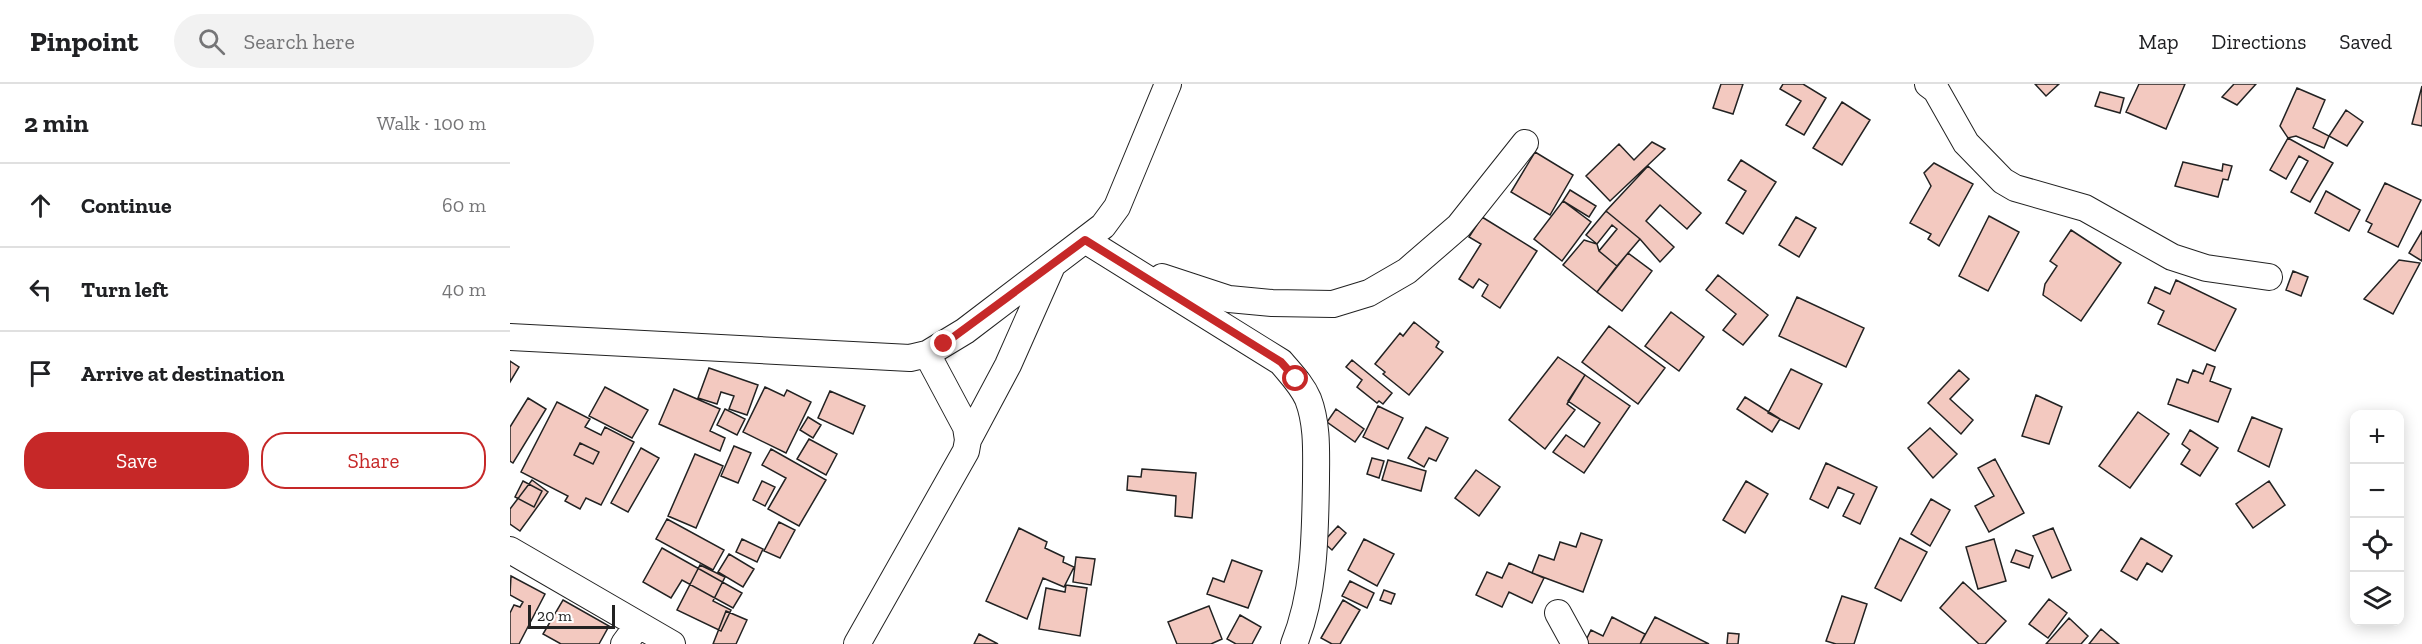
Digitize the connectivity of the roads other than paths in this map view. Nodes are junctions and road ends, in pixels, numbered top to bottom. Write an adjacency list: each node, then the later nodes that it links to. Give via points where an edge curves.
1 (1168, 84): 4 (street, via 1117,207 1103,226)
2 (1929, 84): 7 (street, via 1966,143 2015,188 2085,208 2172,257 2206,268)
3 (1525, 143): 6 (street, via 1459,226 1407,271 1369,293 1333,304 1229,299)
4 (1085, 240): 5 (street); 6 (street)
5 (1052, 265): 9 (street, via 965,331); 10 (street, via 1008,365)
6 (1127, 267): 16 (street, via 1281,362 1308,400 1316,436 1315,554 1301,628)
7 (2269, 277)
8 (510, 337): 9 (street, via 910,358)
9 (927, 354): 10 (street, via 966,427)
10 (968, 440): 15 (street, via 966,451)
11 (510, 549): 13 (street)
12 (1558, 613): 17 (street)
13 (631, 634): 14 (street)
14 (672, 644)
15 (856, 644)
16 (1294, 644)
17 (1575, 644)

